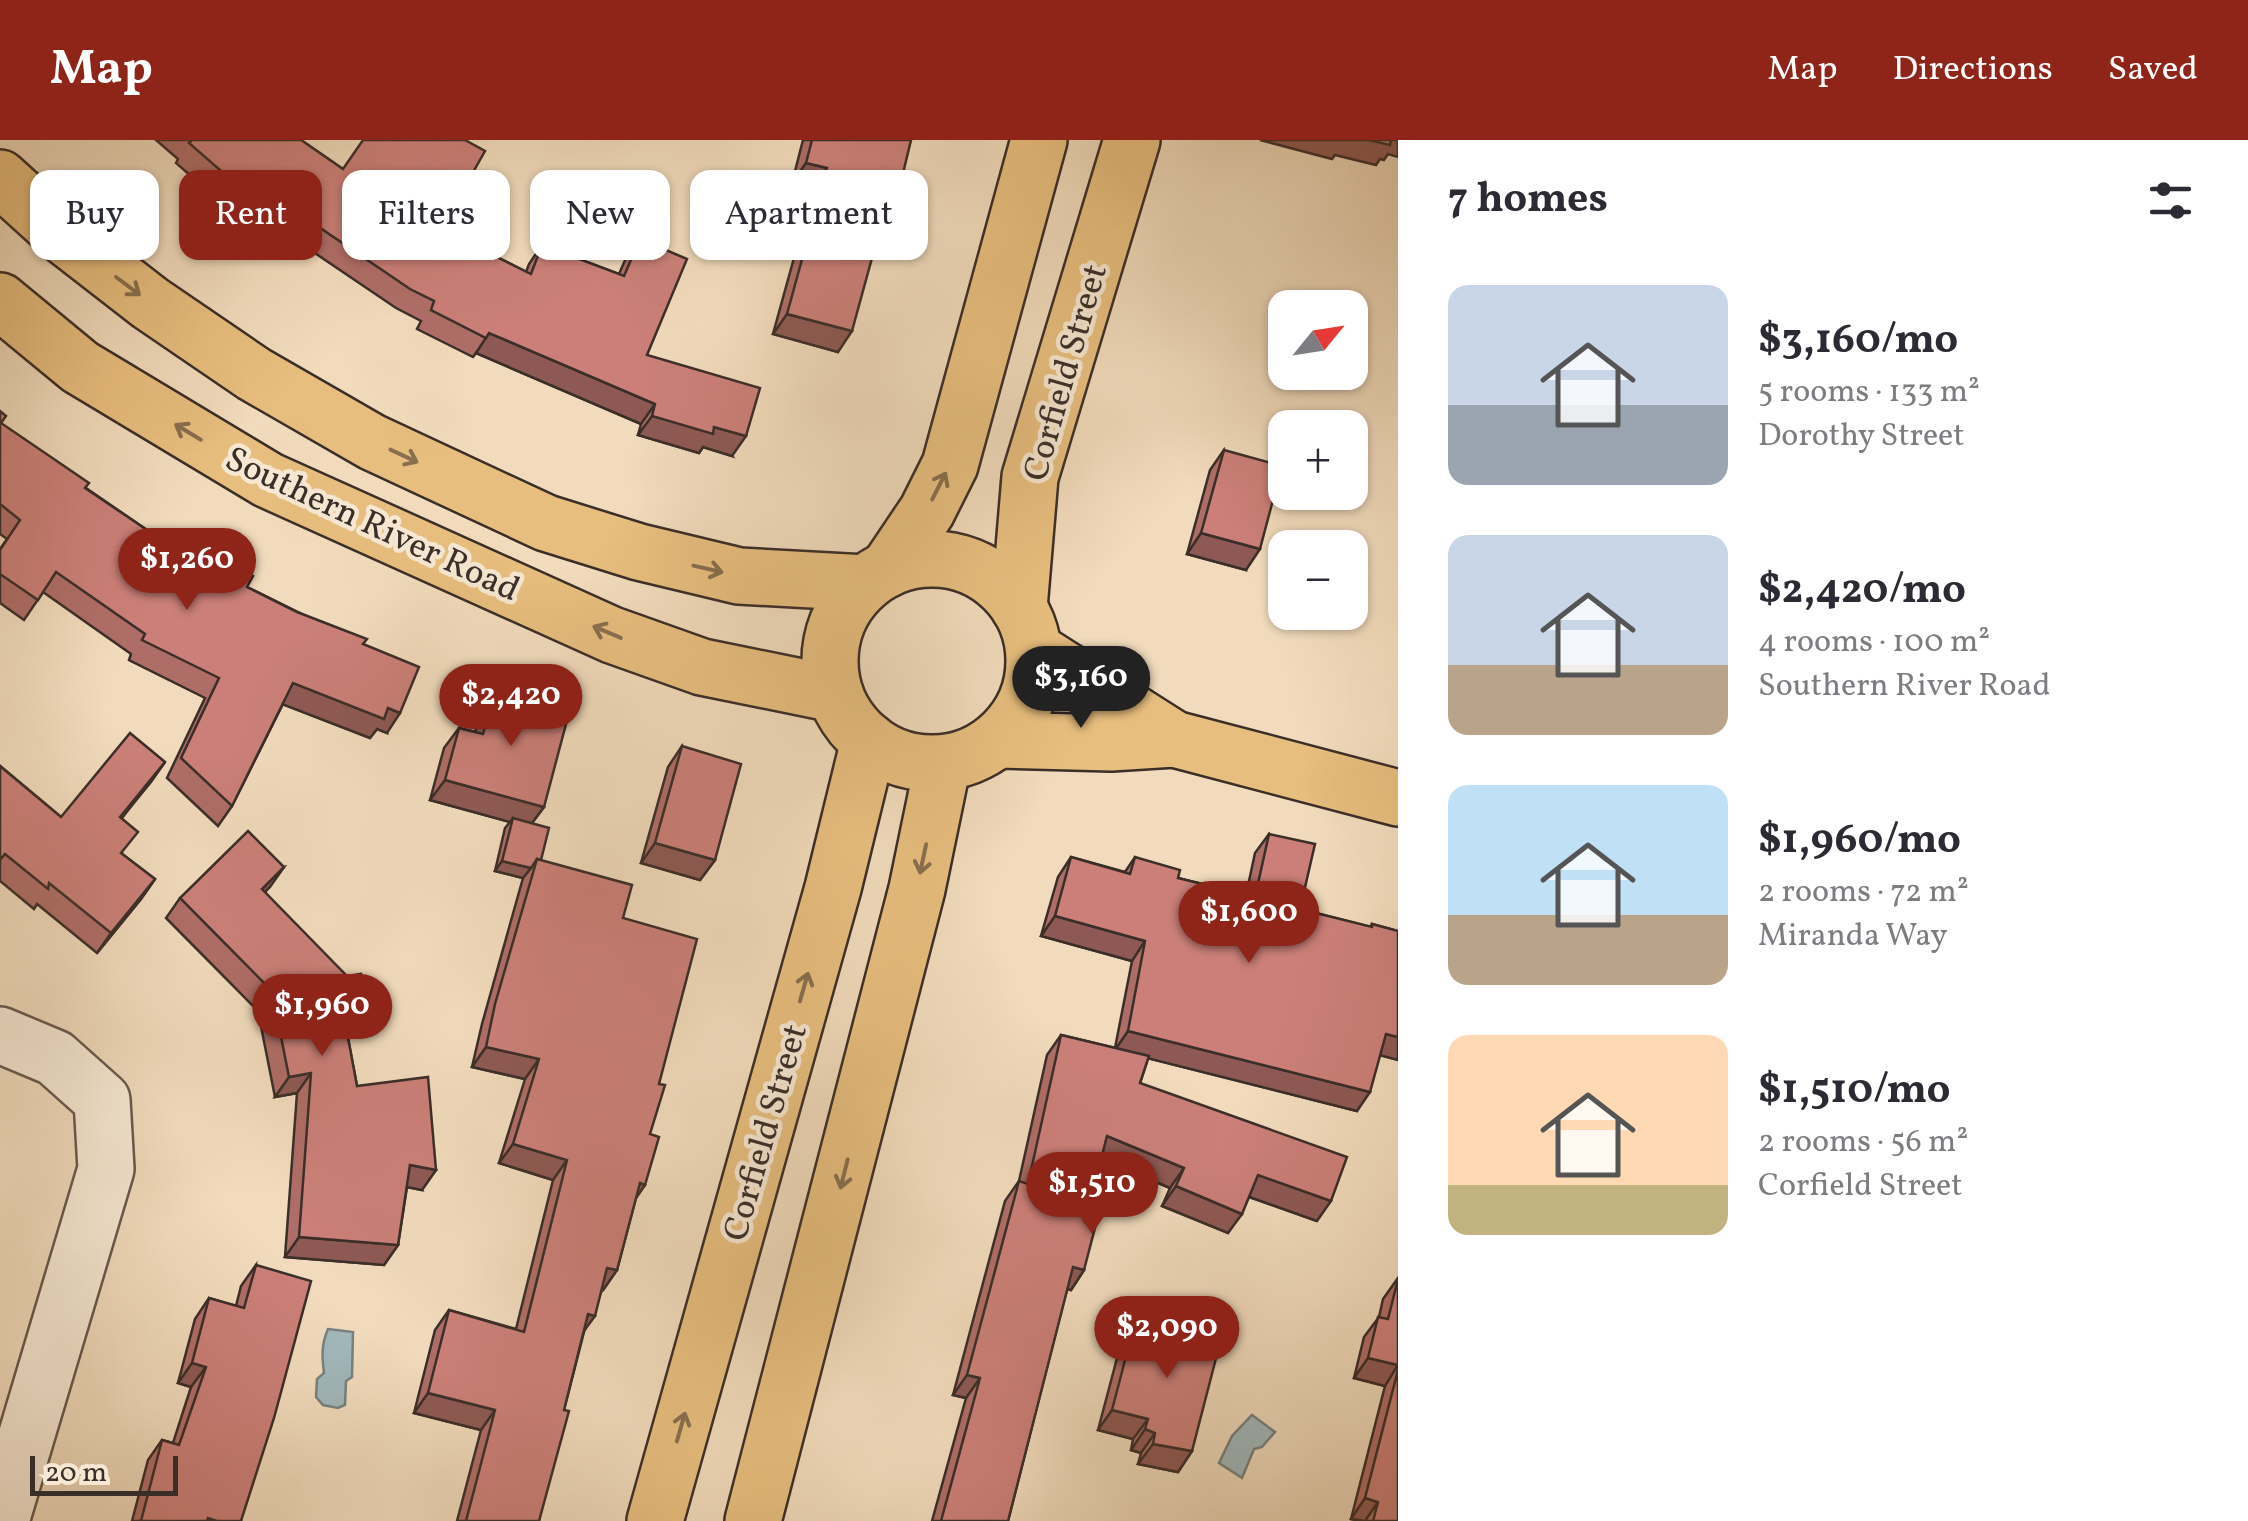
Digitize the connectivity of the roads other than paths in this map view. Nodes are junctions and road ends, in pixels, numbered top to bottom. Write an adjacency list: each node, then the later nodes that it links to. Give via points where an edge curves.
1 (1039, 140): 5 (main road, one-way to 1, via 927,511 950,465)
2 (1132, 140): 6 (main road, Corfield Street, via 1030,477)
3 (0, 178): 5 (main road, Southern River Road, one-way to 5, via 150,303 254,374 372,442 546,523 749,578)
4 (0, 301): 7 (main road, Southern River Road, one-way to 4, via 702,667 612,634 268,480 80,367)
5 (877, 576): 6 (main road, via 916,560 975,569 1000,585); 7 (main road, via 846,606 833,634)
6 (1027, 629): 8 (main road); 9 (main road, via 1032,684 1020,715)
7 (835, 694): 10 (main road)
8 (1174, 739): 9 (main road); 12 (main road)
9 (998, 740): 11 (main road)
10 (869, 741): 11 (main road, via 904,759); 15 (main road, Corfield Street, one-way to 10)
11 (943, 763): 16 (main road, one-way to 16)
12 (1398, 798)
13 (0, 1035): 14 (street, via 55,1058 102,1100 106,1169)
14 (1, 1521)
15 (655, 1521)
16 (753, 1521)

